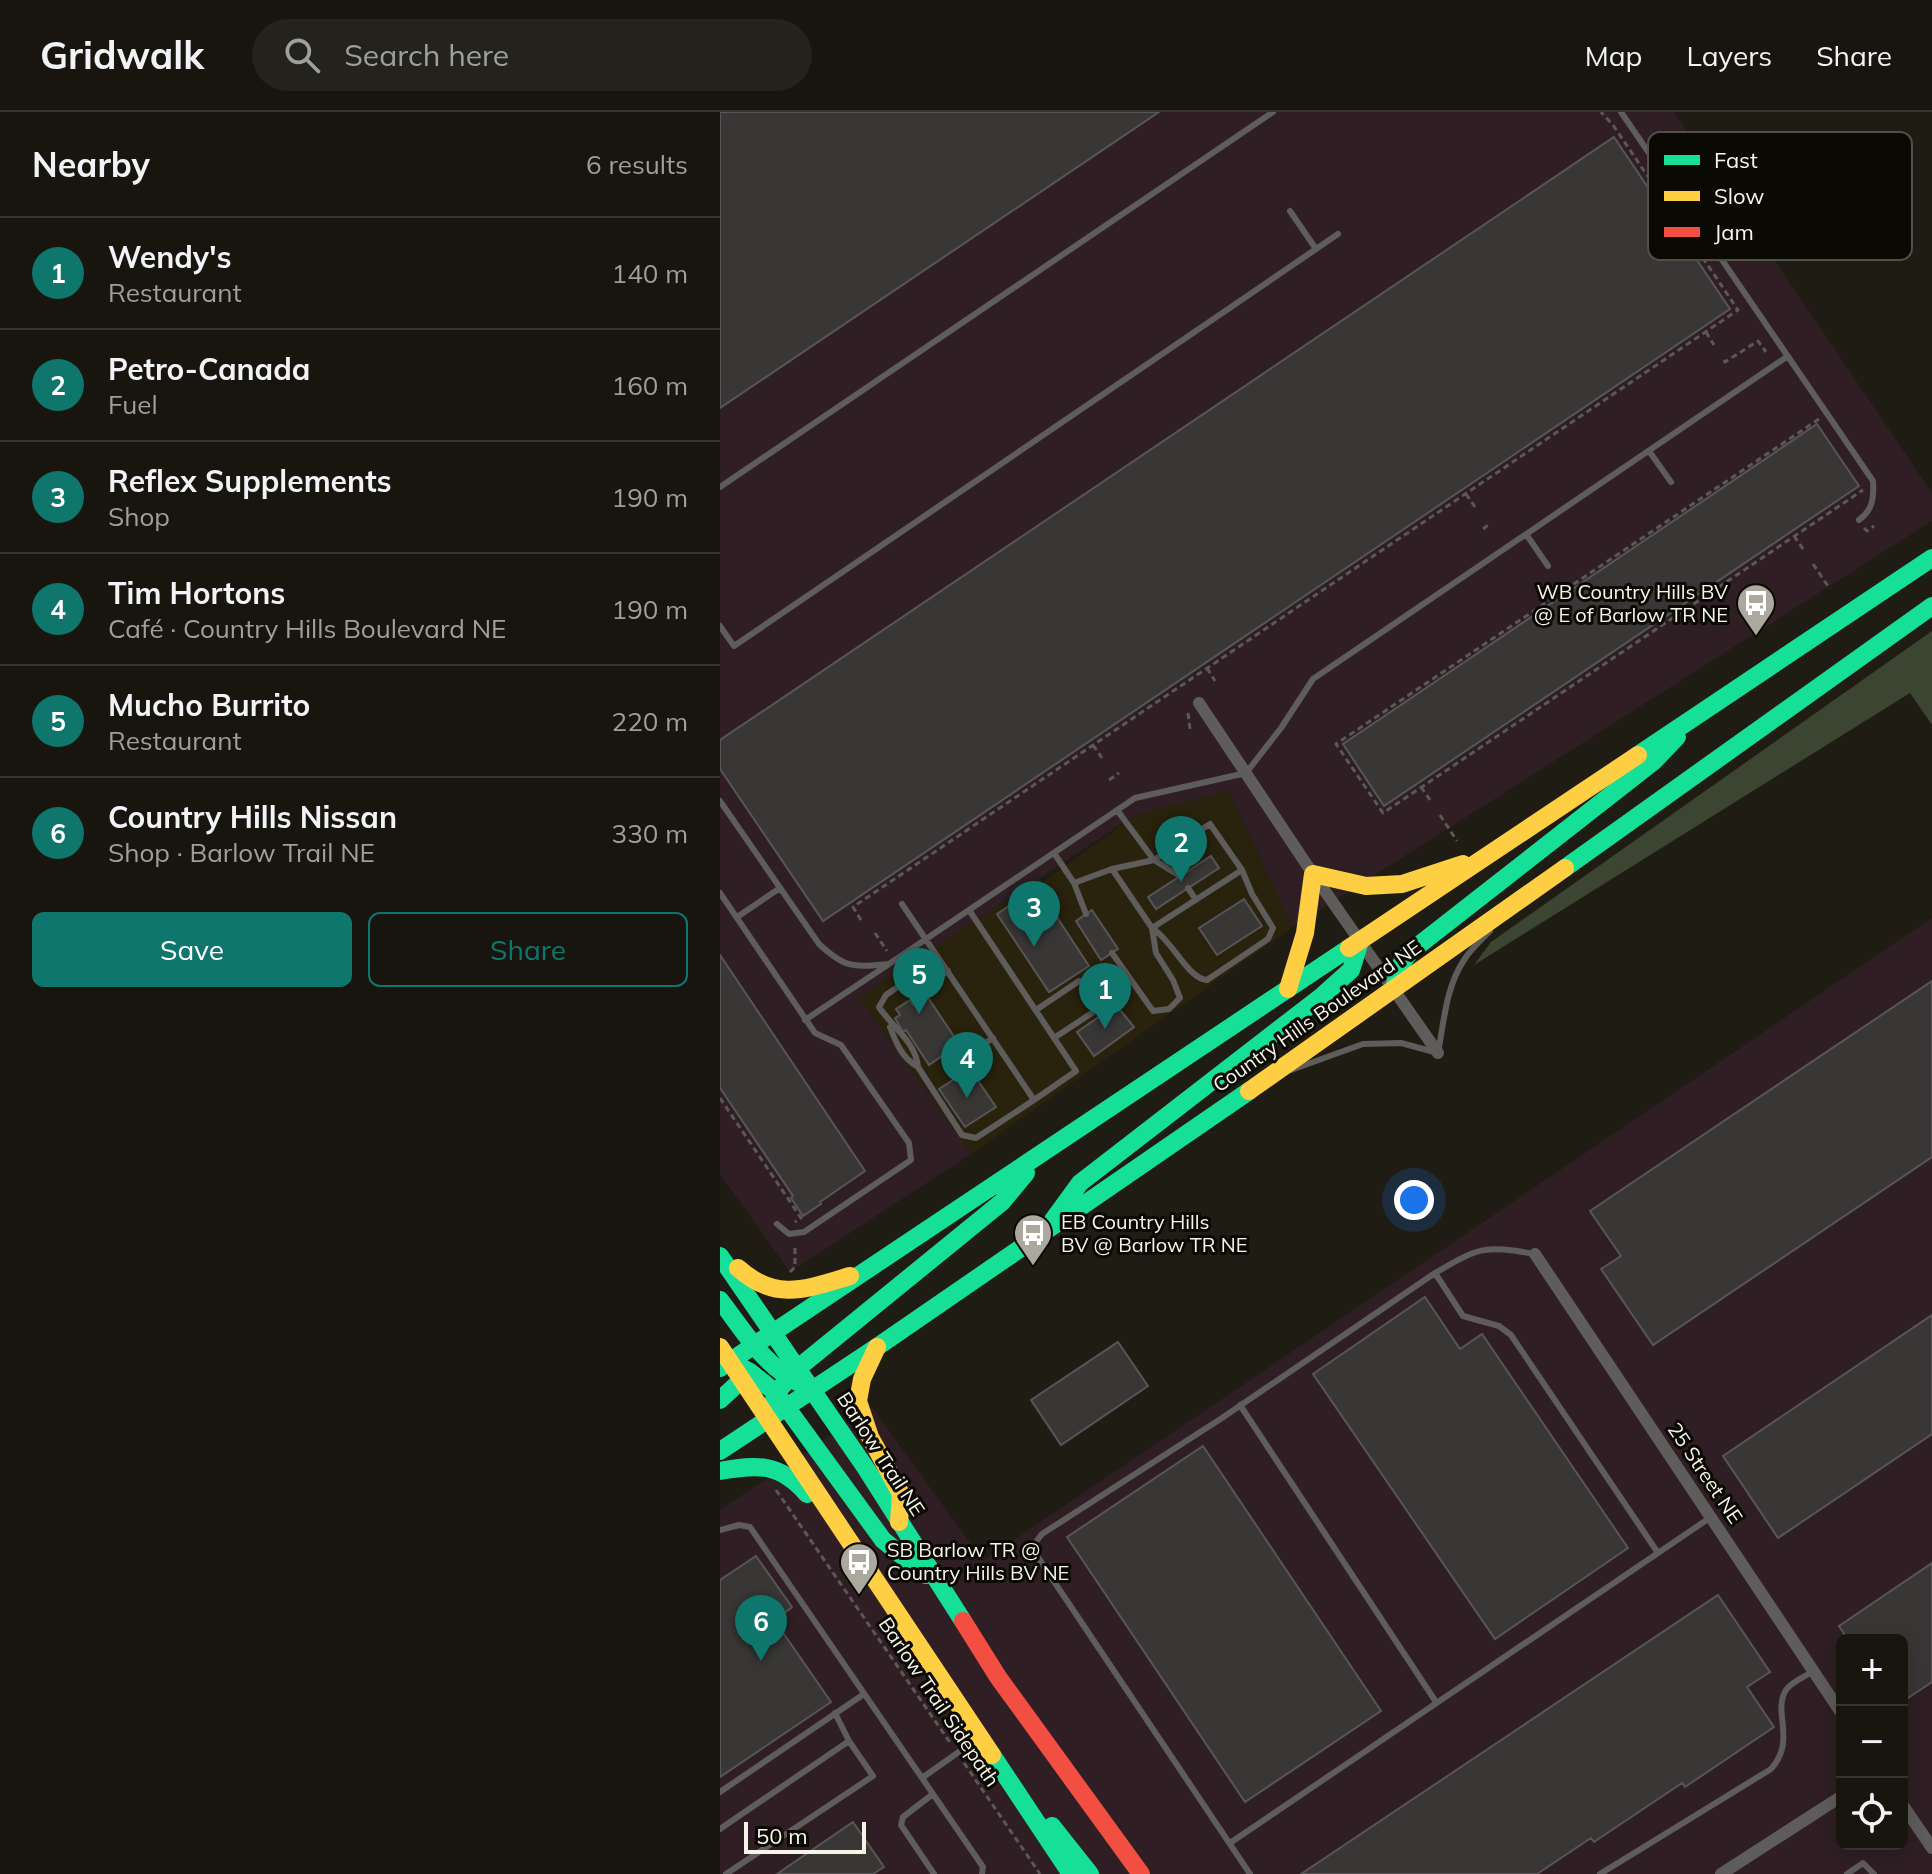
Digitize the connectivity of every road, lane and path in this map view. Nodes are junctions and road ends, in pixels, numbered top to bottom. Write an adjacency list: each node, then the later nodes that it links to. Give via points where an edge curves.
1 (1273, 112): 20 (lane)
2 (1601, 112): 5 (path)
3 (1621, 112): 4 (lane)
4 (1648, 151)
5 (1648, 177)
6 (1290, 211): 8 (lane)
7 (1338, 234): 8 (lane)
8 (1316, 249): 34 (lane, via 734,646)
9 (1704, 260): 11 (path, via 1738,310)
10 (1722, 260): 14 (lane)
11 (1706, 332): 12 (path); 21 (path)
12 (1714, 345)
13 (1766, 352): 15 (path, via 1758,341)
14 (1788, 356): 17 (lane); 23 (lane, via 1873,481 1874,500)
15 (1724, 360)
16 (1819, 419): 46 (path, via 1336,744 1383,813)
17 (1649, 451): 18 (lane); 26 (lane)
18 (1671, 482)
19 (1862, 482): 27 (path, via 1863,489)
20 (720, 487)
21 (1466, 494): 22 (path); 35 (path)
22 (1475, 507)
23 (1859, 520)
24 (1874, 526): 25 (path)
25 (1864, 528)
26 (1526, 534): 31 (lane); 43 (lane, via 1313,679)
27 (1794, 536): 28 (path); 46 (path)
28 (1803, 549)
29 (1932, 558): 39 (main road, Country Hills Boulevard NE)
30 (1813, 564): 32 (path)
31 (1548, 566)
32 (1830, 589)
33 (1932, 606): 65 (main road, Country Hills Boulevard NE)
34 (720, 625)
35 (1207, 668): 36 (path); 41 (path)
36 (1215, 681)
37 (1199, 703): 43 (street)
38 (1187, 711): 40 (path)
39 (1701, 712): 53 (main road, Country Hills Boulevard NE); 79 (main road, via 1653,762 1410,952 1399,967)
40 (1190, 729)
41 (1093, 745): 42 (path); 69 (path, via 853,907)
42 (1102, 758)
43 (1246, 773): 49 (lane, via 1135,798); 57 (street)
44 (1115, 774): 45 (path)
45 (1109, 780)
46 (1421, 787): 47 (path)
47 (1430, 800)
48 (720, 801): 60 (lane)
49 (1117, 810): 52 (lane); 54 (lane)
50 (1440, 815): 51 (path)
51 (1457, 841)
52 (1054, 853): 59 (lane); 66 (lane)
53 (1485, 857): 57 (main road, via 1402,884 1366,886); 73 (main road, Country Hills Boulevard NE)
54 (1154, 860): 55 (lane); 56 (lane, via 1210,824); 58 (lane)
55 (1112, 869): 59 (lane); 70 (lane)
56 (1242, 870): 63 (lane); 70 (lane, via 1273,928 1268,939 1207,980 1190,971 1165,936)
57 (1313, 874): 73 (street); 78 (main road, via 1306,941)
58 (1180, 876)
59 (1074, 883): 67 (lane)
60 (780, 888): 68 (lane); 76 (lane, via 819,944 838,961 859,967)
61 (1188, 888): 63 (lane)
62 (720, 893): 68 (lane)
63 (1196, 900): 70 (lane)
64 (902, 904): 72 (lane)
65 (1511, 906): 79 (main road, Country Hills Boulevard NE); 85 (lane, via 1455,976)
66 (969, 910): 72 (lane); 80 (lane)
67 (1086, 914)
68 (737, 917): 81 (lane)
69 (861, 920)
70 (1152, 928): 75 (lane, via 1156,953 1180,998 1169,1009 1153,1011)
71 (875, 933): 74 (path)
72 (926, 939): 76 (lane); 77 (lane)
73 (1360, 941): 78 (main road, Country Hills Boulevard NE); 79 (street); 94 (main road, via 1351,970 1331,989 1080,1183)
74 (887, 951)
75 (1112, 953)
76 (889, 964): 81 (lane)
77 (948, 971): 82 (lane, via 927,985 905,982 886,995 879,1007); 83 (lane)
78 (1288, 989): 91 (main road, Country Hills Boulevard NE)
79 (1394, 989): 85 (street); 88 (main road, Country Hills Boulevard NE)
80 (1036, 1010): 84 (lane); 84 (lane, via 1079,981 1094,981 1104,994 1098,1009)
81 (805, 1020): 92 (lane, via 815,1033 841,1045 909,1143 911,1160 804,1232 789,1234)
82 (889, 1023): 87 (lane, via 917,1055); 87 (lane, via 908,1062)
83 (993, 1038): 86 (lane); 90 (lane)
84 (1054, 1038): 90 (lane, via 1076,1071)
85 (1438, 1053): 88 (lane, via 1401,1043 1363,1044)
86 (955, 1063)
87 (918, 1067): 90 (lane, via 968,1137 976,1138)
88 (1262, 1082): 94 (main road, Country Hills Boulevard NE)
89 (720, 1098): 93 (path, via 801,1218)
90 (1034, 1100)
91 (1037, 1158): 99 (main road, Country Hills Boulevard NE); 108 (main road, via 1002,1202)
92 (777, 1224)
93 (793, 1226)
94 (1044, 1232): 104 (main road, Country Hills Boulevard NE)
95 (795, 1244): 101 (path, via 795,1267)
96 (720, 1248): 99 (main road, via 750,1281 779,1293)
97 (1535, 1254): 100 (lane, via 1492,1247 1468,1253); 116 (street, 25 Street NE)
98 (720, 1256): 103 (main road, Barlow Trail NE)
99 (864, 1272): 103 (main road, Country Hills Boulevard NE)
100 (1435, 1273): 111 (lane); 120 (lane, via 1463,1316 1511,1335)
101 (788, 1274)
102 (720, 1300): 105 (main road)
103 (775, 1334): 105 (main road, Country Hills Boulevard NE); 108 (main road, Barlow Trail NE)
104 (877, 1347): 109 (main road, Country Hills Boulevard NE); 117 (main road, via 858,1401 870,1437 901,1494)
105 (759, 1351): 106 (main road, Country Hills Boulevard NE); 107 (main road); 108 (main road)
106 (723, 1359): 107 (main road)
107 (746, 1376): 108 (main road); 110 (main road); 112 (main road)
108 (787, 1387): 109 (main road, Barlow Trail NE); 109 (main road, Country Hills Boulevard NE); 112 (main road, Country Hills Boulevard NE); 121 (main road, via 883,1540)
109 (812, 1389): 117 (main road, Barlow Trail NE)
110 (720, 1400)
111 (1240, 1405): 124 (lane); 137 (lane, via 1035,1543 1035,1553)
112 (768, 1419): 113 (main road, Country Hills Boulevard NE); 119 (main road)
113 (720, 1451)
114 (720, 1471): 119 (main road, via 752,1465 791,1476)
115 (768, 1486): 129 (path, Barlow Trail Sidepath, via 779,1493)
116 (1711, 1517): 120 (lane); 122 (street, 25 Street NE)
117 (899, 1522): 121 (main road, Barlow Trail NE)
118 (720, 1530): 123 (lane, via 750,1527)
119 (844, 1532): 127 (main road)
120 (1658, 1553): 124 (lane)
121 (936, 1582): 145 (main road, Barlow Trail NE)
122 (1813, 1671): 125 (street, 25 Street NE); 147 (lane, via 1786,1690 1784,1749 1771,1769)
123 (864, 1694): 126 (lane); 130 (lane)
124 (1436, 1702): 137 (lane)
125 (1837, 1706)
126 (835, 1713): 128 (lane); 131 (lane)
127 (980, 1737): 129 (lane); 134 (main road)
128 (849, 1741): 136 (lane); 139 (lane, via 873,1776)
129 (957, 1753): 130 (lane); 142 (path, Barlow Trail Sidepath)
130 (922, 1778): 132 (lane)
131 (720, 1792)
132 (933, 1794): 140 (lane, via 903,1817 901,1825); 141 (lane, via 983,1867)
133 (1836, 1800): 148 (street)
134 (1027, 1808): 143 (main road); 144 (main road, via 1051,1824)
135 (1908, 1813): 138 (street)
136 (720, 1829)
137 (1230, 1843): 146 (lane)
138 (1932, 1848)
139 (726, 1874)
140 (934, 1874)
141 (982, 1874)
142 (1040, 1874)
143 (1071, 1874)
144 (1090, 1874)
145 (1141, 1874)
146 (1250, 1874)
147 (1600, 1874)
148 (1721, 1874)
149 (1847, 1874): 150 (lane, via 1863,1863)
150 (1874, 1874)

